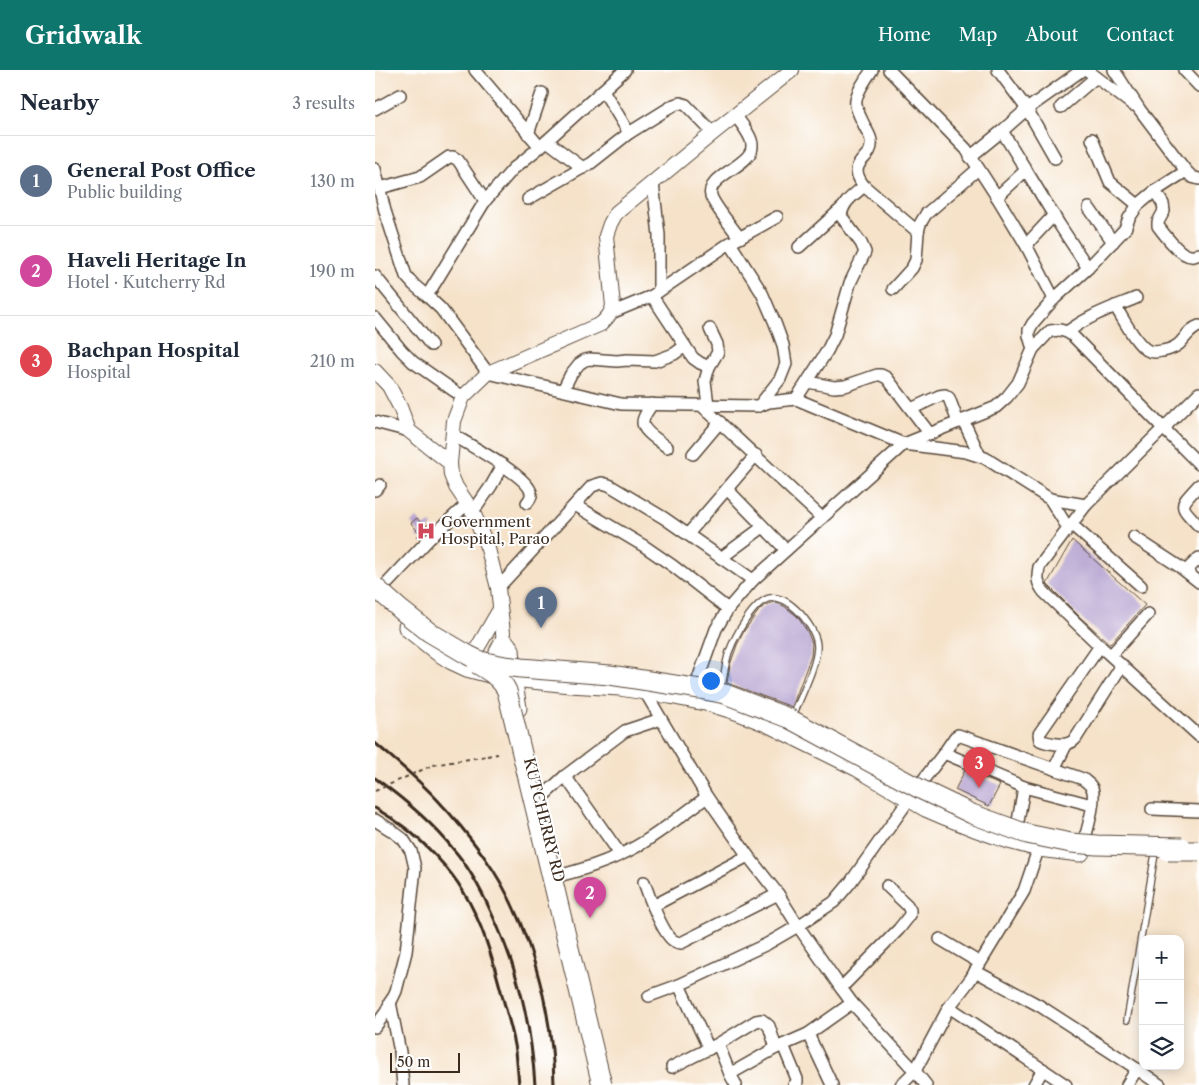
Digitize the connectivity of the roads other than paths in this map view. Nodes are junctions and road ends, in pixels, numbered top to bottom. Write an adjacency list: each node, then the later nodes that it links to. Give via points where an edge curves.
1 (475, 70): 23 (street)
2 (872, 70): 35 (street, via 855,99 871,141 870,151 859,164 857,173)
3 (889, 70): 26 (street, via 966,149)
4 (998, 70): 17 (street)
5 (1082, 70): 17 (street)
6 (1114, 70): 18 (street)
7 (1184, 70): 11 (street)
8 (621, 71): 12 (street)
9 (788, 71): 19 (street)
10 (1091, 74): 15 (street); 18 (street)
11 (1199, 86)
12 (603, 90): 21 (street); 25 (street)
13 (542, 93): 23 (street)
14 (401, 95): 16 (street)
15 (1061, 107)
16 (375, 109)
17 (1027, 109): 20 (street); 27 (street)
18 (1139, 110): 32 (street)
19 (735, 115): 22 (street); 47 (street, via 750,137 751,150 717,181 710,195)
20 (1002, 131): 26 (street); 31 (street)
21 (629, 133): 22 (street, via 680,103 686,105); 28 (street)
22 (713, 133): 34 (street)
23 (529, 134): 25 (street)
24 (1092, 139): 41 (street, via 1110,182)
25 (544, 144): 28 (street); 40 (street, via 513,169)
26 (970, 157): 30 (street)
27 (1055, 158)
28 (583, 168): 39 (street)
29 (375, 169): 36 (street)
30 (978, 169): 38 (street); 46 (street, via 926,214)
31 (1026, 170): 38 (street); 44 (street)
32 (1186, 172): 33 (street); 37 (street)
33 (1199, 179)
34 (653, 182): 55 (street, via 659,235); 60 (street, via 616,213 606,236)
35 (864, 186): 42 (street); 46 (street)
36 (380, 188): 40 (street, via 420,177 453,157); 56 (street, via 406,276)
37 (1155, 191): 41 (street); 51 (street, via 1164,212 1158,226 1185,254)
38 (997, 196): 49 (street)
39 (528, 199)
40 (485, 201): 56 (street)
41 (1138, 205): 48 (street, via 1125,230)
42 (842, 208): 50 (street); 71 (street, via 841,216 865,252 850,283 835,335)
43 (1089, 208): 48 (street)
44 (1054, 215): 49 (street); 52 (street)
45 (777, 217): 47 (street)
46 (918, 232): 54 (street, via 916,260)
47 (735, 240): 55 (street); 78 (street, via 775,323 786,364 780,379)
48 (1113, 242): 52 (street)
49 (1026, 245): 58 (street)
50 (799, 247)
51 (1199, 254)
52 (1089, 268): 58 (street)
53 (375, 276): 65 (street)
54 (893, 290)
55 (655, 294): 60 (street); 66 (street)
56 (427, 296): 70 (street, via 441,309)
57 (1136, 298): 59 (street)
58 (1054, 299): 67 (street, via 1029,330)
59 (1115, 306): 62 (street, via 1139,344 1156,353 1175,347); 64 (street, via 1094,314)
60 (611, 313): 70 (street, via 601,324)
61 (375, 318): 74 (street, via 413,362)
62 (1199, 326)
63 (710, 329): 68 (street, via 718,352)
64 (1067, 332): 67 (street, via 1050,332); 83 (street)
65 (431, 345)
66 (685, 346): 68 (street, via 693,358); 72 (street, via 655,361 585,360 571,374)
67 (1033, 349): 80 (street, via 1018,383 1007,397 996,407)
68 (709, 367): 77 (street)
69 (375, 371): 84 (street, via 389,386)
70 (488, 373): 72 (street); 74 (street)
71 (808, 382): 75 (street); 79 (street, via 845,386 881,375 887,378)
72 (563, 390): 76 (street, via 621,404)
73 (1199, 393): 83 (street)
74 (463, 397): 86 (street, via 454,421)
75 (796, 400): 78 (street); 87 (street)
76 (652, 404): 77 (street); 88 (street, via 645,415 643,427)
77 (704, 405): 78 (street); 82 (street)
78 (759, 406)
79 (911, 409): 80 (street, via 945,395); 85 (street)
80 (961, 421): 85 (street); 91 (street)
81 (375, 422): 84 (street)
82 (719, 422): 89 (street); 90 (street)
83 (1163, 428): 93 (street); 100 (street)
84 (409, 431): 92 (street)
85 (929, 434): 87 (street)
86 (453, 435): 92 (street); 94 (street)
87 (904, 444): 91 (street); 102 (street)
88 (667, 447)
89 (693, 454)
90 (756, 455): 96 (street); 102 (street)
91 (980, 456): 97 (street)
92 (450, 463): 101 (street, via 451,475)
93 (1199, 464)
94 (503, 466): 98 (street, via 528,486 531,497); 101 (street, via 491,486)
95 (1199, 485): 104 (street, via 1183,505)
96 (727, 489): 105 (street); 106 (street)
97 (1050, 499): 100 (street); 103 (street)
98 (527, 503)
99 (575, 505): 106 (street, via 592,486 602,483); 115 (street); 118 (street, via 644,546)
100 (1086, 506): 103 (street)
101 (470, 508): 115 (street, via 488,549); 116 (street, via 429,539)
102 (822, 518): 108 (street)
103 (1070, 526): 114 (street); 121 (street, via 1039,568 1037,578 1044,592)
104 (1199, 526)
105 (763, 527): 108 (street); 109 (street)
106 (687, 534): 109 (street)
107 (1134, 537): 111 (street)
108 (786, 550): 112 (street)
109 (721, 558): 112 (street)
110 (1199, 558): 111 (street)
111 (1186, 570): 113 (street)
112 (753, 580): 118 (street)
113 (1199, 582)
114 (1141, 586)
115 (498, 588): 117 (street)
116 (377, 590): 123 (highway, via 438,651 452,660); 125 (highway, bridge, via 429,638); 147 (highway, bridge, via 429,632 480,661 521,668 610,675 725,694 788,718 923,790 1019,832 1071,843)
117 (500, 609): 120 (street); 123 (street)
118 (728, 609): 127 (street, via 716,629)
119 (1148, 614): 122 (street)
120 (504, 642): 125 (highway, via 499,652)
121 (1100, 646): 122 (street); 132 (street, via 1039,734 1040,740)
122 (1111, 655): 124 (street)
123 (471, 660): 125 (highway)
124 (1122, 666): 131 (street); 132 (street, via 1076,738)
125 (502, 669): 126 (highway, via 571,683); 127 (highway, via 615,671 652,676); 139 (highway, KUTCHERRY RD, via 516,705); 147 (highway, bridge, via 519,674 654,686 729,702 807,735 934,804 1009,834 1074,848 1145,851); 176 (highway, via 517,759); 177 (highway, bridge)
126 (644, 690): 127 (highway); 130 (street)
127 (694, 690): 128 (highway); 137 (highway)
128 (721, 690): 129 (highway); 129 (lane, via 729,652 743,623 761,603 770,598 782,600 805,618 817,645 815,660)
129 (793, 716): 137 (highway)
130 (661, 720): 135 (street, via 625,731); 138 (street)
131 (1199, 736)
132 (1066, 745): 134 (street)
133 (944, 753): 134 (street, via 958,735); 136 (street); 137 (street)
134 (1054, 769): 140 (street, via 1090,785)
135 (565, 776): 139 (street); 148 (street)
136 (1024, 787): 140 (street); 144 (street)
137 (915, 791): 144 (highway); 145 (highway, via 940,813 1009,839); 156 (street, via 842,894)
138 (707, 797): 148 (street, via 644,842); 150 (street)
139 (541, 799): 151 (highway, KUTCHERRY RD)
140 (1092, 805): 146 (street)
141 (1152, 809): 142 (street)
142 (1199, 811)
143 (375, 820): 162 (street, via 403,840 411,851 415,868 406,952)
144 (1017, 827): 146 (highway)
145 (1039, 846): 146 (highway); 158 (street, via 1024,891)
146 (1082, 847): 147 (highway); 149 (highway)
147 (1194, 848): 149 (highway)
148 (620, 854): 151 (street)
149 (1155, 854): 165 (lane)
150 (749, 856): 154 (street); 155 (street)
151 (558, 876): 178 (highway, KUTCHERRY RD)
152 (644, 882): 155 (street)
153 (887, 886): 160 (street, via 911,910 910,915)
154 (778, 894): 155 (street, via 681,943 673,941 667,934); 156 (street)
155 (653, 906)
156 (798, 926): 159 (street); 160 (street)
157 (940, 939): 158 (street)
158 (978, 967): 164 (street); 171 (street)
159 (679, 985): 161 (street); 168 (street)
160 (841, 988): 163 (street)
161 (649, 996)
162 (391, 1002): 166 (street); 175 (street)
163 (852, 1003): 167 (street); 173 (street)
164 (949, 1007): 172 (street); 173 (street)
165 (1127, 1020)
166 (375, 1027)
167 (808, 1034): 169 (street); 181 (street)
168 (714, 1046): 169 (street, via 762,1020); 170 (street); 174 (street)
169 (780, 1047): 174 (street); 180 (street, via 797,1079)
170 (672, 1067)
171 (1137, 1069): 186 (street); 187 (street)
172 (1043, 1070): 184 (street); 185 (street)
173 (915, 1072): 182 (street); 183 (street)
174 (730, 1074): 179 (street)
175 (403, 1085)
176 (595, 1085)
177 (602, 1085)
178 (611, 1085)
179 (736, 1085)
180 (794, 1085)
181 (833, 1085)
182 (901, 1085)
183 (925, 1085)
184 (1034, 1085)
185 (1066, 1085)
186 (1127, 1085)
187 (1160, 1085)

